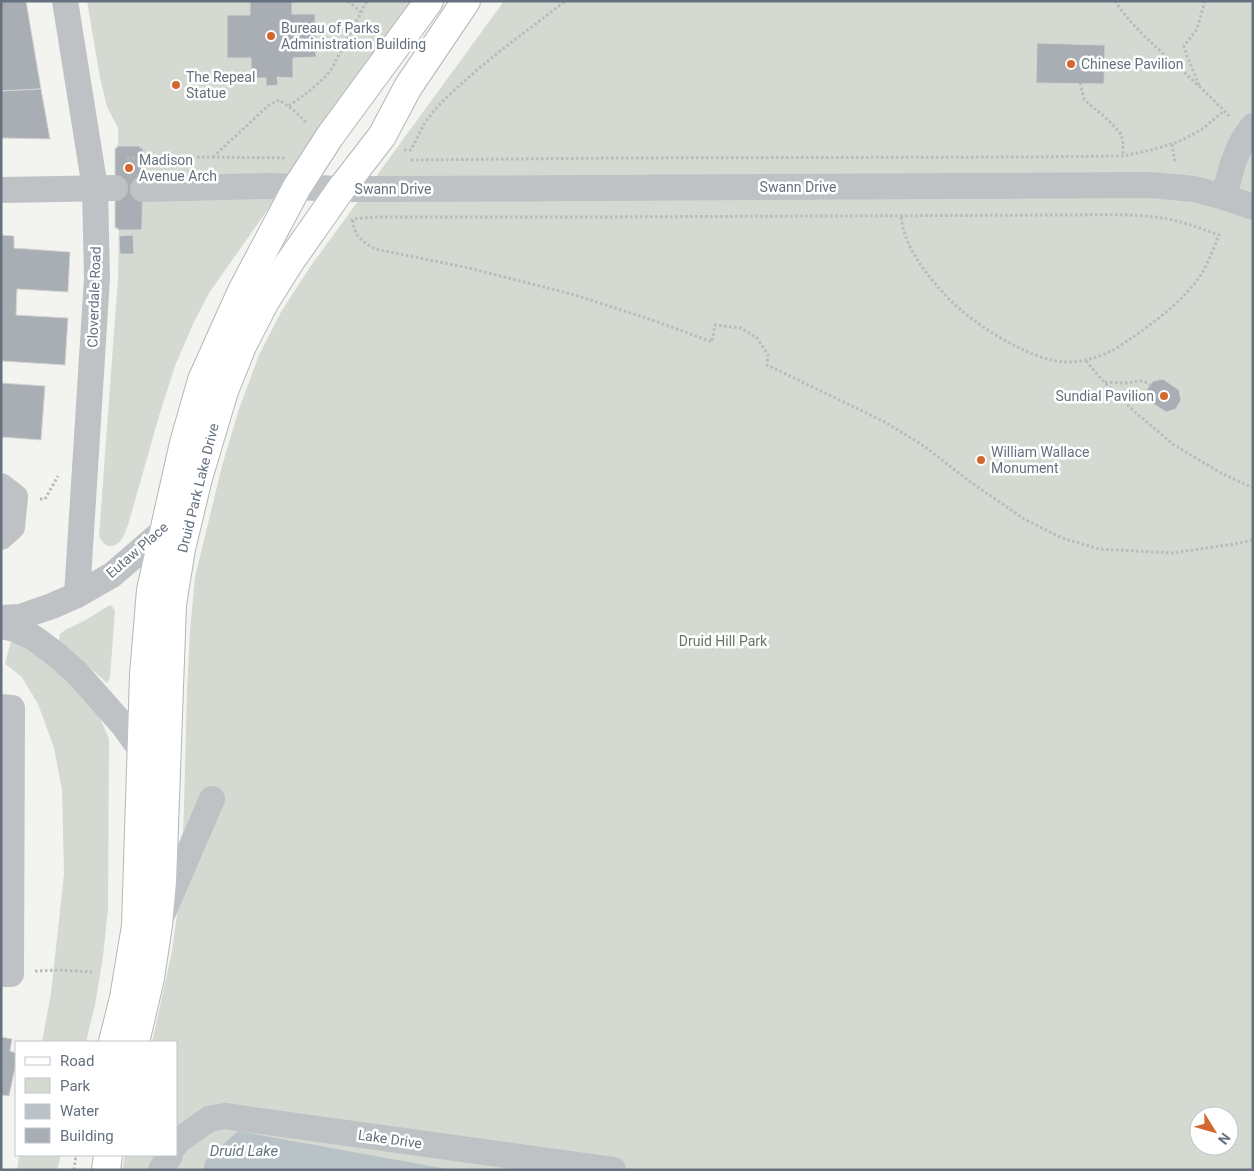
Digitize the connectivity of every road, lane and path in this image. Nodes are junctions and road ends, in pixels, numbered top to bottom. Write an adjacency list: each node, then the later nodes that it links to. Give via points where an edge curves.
1 (65, 1): 26 (street, Cloverdale Road)
2 (348, 1): 10 (path)
3 (367, 1): 10 (path)
4 (429, 1): 25 (main road, Druid Park Lake Drive)
5 (466, 1): 17 (main road, Druid Park Lake Drive, via 408,87)
6 (484, 1): 17 (main road)
7 (566, 1): 17 (path, via 448,95 424,125 411,150)
8 (1115, 1): 12 (path, via 1147,39)
9 (1205, 1): 12 (path, via 1197,29 1184,46)
10 (362, 12): 13 (path, via 331,70)
11 (1080, 83): 19 (path, via 1084,99 1121,134)
12 (1200, 88): 14 (path)
13 (289, 106): 16 (path); 20 (path, via 279,100 269,105)
14 (1224, 110): 15 (path); 18 (path, via 1201,130)
15 (1242, 122): 30 (street, via 1238,150)
16 (307, 125)
17 (390, 143): 28 (main road, Druid Park Lake Drive)
18 (1172, 144): 19 (path); 23 (path)
19 (1123, 156): 24 (path, via 411,160)
20 (213, 157): 21 (path); 22 (path)
21 (127, 158)
22 (290, 158)
23 (1176, 166)
24 (408, 168)
25 (296, 187): 27 (street, Swann Drive); 28 (street, Swann Drive); 41 (main road, Druid Park Lake Drive, via 242,290 202,380)
26 (105, 188): 29 (street); 44 (street, Cloverdale Road)
27 (143, 189)
28 (341, 189): 30 (street, Swann Drive, via 1150,185 1194,189); 37 (main road, Druid Park Lake Drive, via 289,263 242,346 224,390)
29 (1, 190)
30 (1224, 197): 31 (street, Swann Drive)
31 (1253, 207)
32 (901, 216): 33 (path, via 914,256 958,308 991,333 1027,352 1066,362); 33 (path, via 1148,216 1219,235 1202,273 1167,312 1112,351); 43 (path, via 374,216 354,219 353,227 358,236 375,249 469,268 575,295 712,342 715,325 741,328 757,338 768,355 767,365 886,422 1024,520 1062,538 1099,549 1173,553)
33 (1085, 361): 34 (path)
34 (1104, 382): 35 (path, via 1140,381); 39 (path, via 1174,445)
35 (1150, 385)
36 (61, 472): 40 (path, via 45,499)
37 (198, 478): 41 (street, Eutaw Place); 52 (main road, Druid Park Lake Drive, via 172,604)
38 (1, 486): 42 (street, via 16,497 12,527)
39 (1253, 488)
40 (40, 499)
41 (163, 531): 44 (street, Eutaw Place, via 112,575); 48 (main road, Druid Park Lake Drive, via 151,590)
42 (1, 537)
43 (1253, 540)
44 (77, 595): 45 (street, Eutaw Place, via 20,617)
45 (1, 618)
46 (1, 626): 48 (street, via 34,638 58,656 78,674)
47 (1, 707): 49 (street, via 12,708)
48 (141, 750): 56 (main road, Druid Park Lake Drive, via 136,926)
49 (7, 774): 51 (street)
50 (212, 799): 52 (street)
51 (6, 858): 55 (street, via 11,974)
52 (158, 925): 57 (main road, Druid Park Lake Drive)
53 (31, 971): 54 (path)
54 (92, 972)
55 (1, 974)
56 (113, 1041)
57 (135, 1041)
58 (178, 1141): 67 (street, Lake Drive, via 209,1119 225,1116)
59 (76, 1156): 63 (path)
60 (90, 1156): 64 (main road)
61 (108, 1156): 65 (main road)
62 (169, 1156): 66 (street)
63 (74, 1170)
64 (87, 1170)
65 (106, 1170)
66 (161, 1170)
67 (613, 1170)

